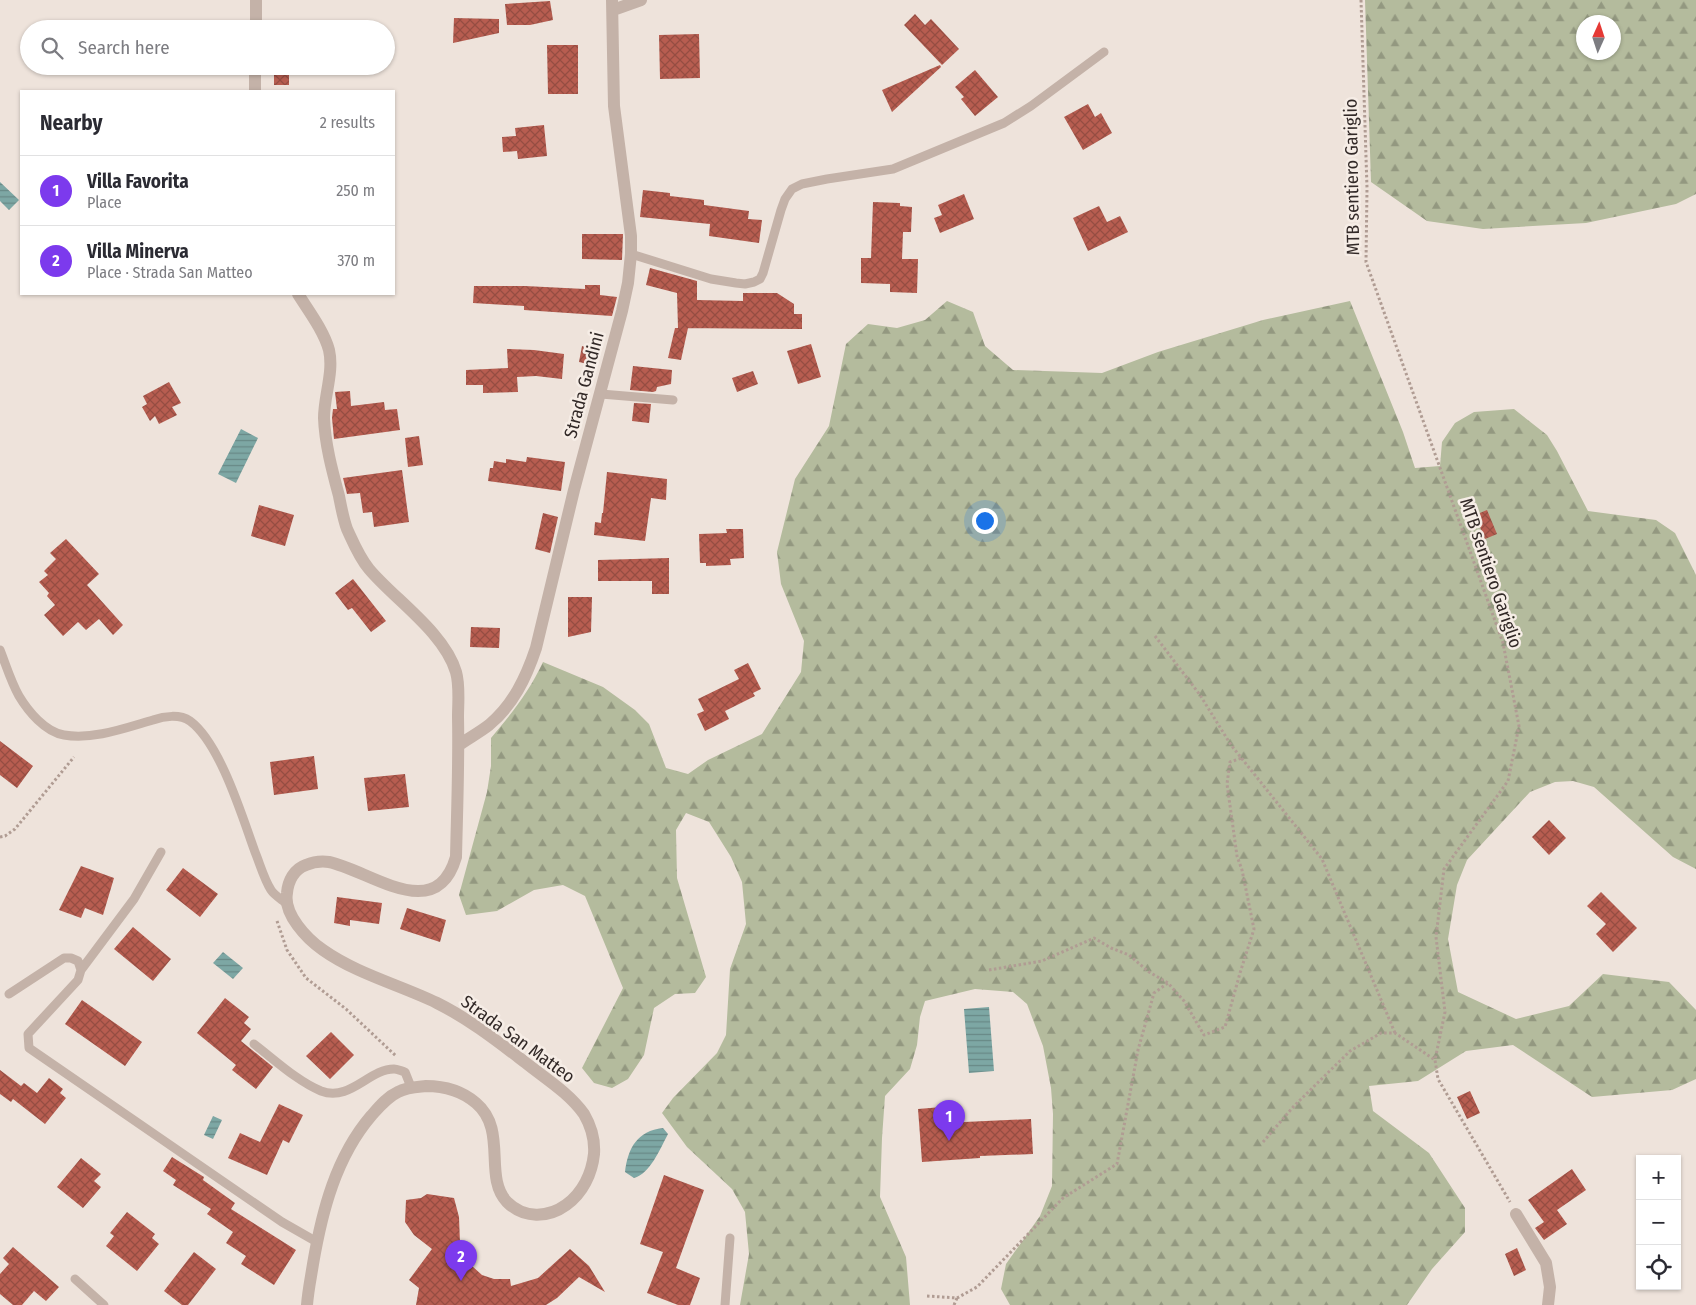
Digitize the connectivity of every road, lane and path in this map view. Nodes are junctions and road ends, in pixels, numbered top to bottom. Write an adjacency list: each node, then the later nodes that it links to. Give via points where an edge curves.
1 (256, 0): 5 (street)
2 (641, 0): 4 (street)
3 (1361, 0): 27 (path, MTB sentiero Gariglio, via 1366,262 1503,643 1519,726 1508,781 1444,870 1436,937 1444,1012)
4 (612, 5): 9 (street, Strada Gandini, via 614,106)
5 (256, 20)
6 (1104, 52): 9 (lane, via 1004,123 893,169 827,179 792,189 781,210 760,279 745,284 711,279)
7 (256, 75): 8 (street)
8 (255, 90)
9 (631, 254): 11 (street, Strada Gandini, via 626,292)
10 (299, 295): 15 (street, via 329,350 330,372 324,418 330,461 347,527 368,568 415,614 450,660 458,688)
11 (601, 394): 12 (lane); 15 (street, Strada Gandini, via 527,673 500,715)
12 (673, 400)
13 (1155, 636): 17 (path)
14 (0, 650): 20 (lane, via 18,695 50,729 63,735 108,733 175,716 188,720 202,732 232,790 272,892)
15 (459, 745): 20 (street, via 456,858 444,880 434,888 408,891 339,865 314,862 299,867 292,876)
16 (74, 757): 18 (path, via 15,829)
17 (1242, 758): 23 (path, via 1230,762 1227,784 1237,856 1254,929 1225,1027 1204,1034 1184,1001); 25 (path, via 1322,859)
18 (0, 837)
19 (161, 852): 21 (lane, via 134,899)
20 (286, 903): 28 (path, via 275,913 278,925 287,950 306,978 346,1009 398,1058); 29 (street, Strada San Matteo, via 296,923 322,949 340,961 438,1004 479,1028 574,1101 586,1117 594,1146 593,1163 581,1191 553,1213 532,1215 518,1210 505,1200 499,1189 493,1128 486,1113 456,1090 434,1086)
21 (81, 970): 24 (lane, via 78,960 64,958); 33 (lane, via 78,980 28,1034 29,1048 282,1222)
22 (989, 970): 23 (path, via 1042,961 1094,938 1129,955)
23 (1168, 983): 36 (path, via 1154,994 1138,1050 1117,1164 1063,1198 977,1287)
24 (9, 994)
25 (1394, 1034): 27 (path); 30 (path, via 1381,1033 1350,1051)
26 (254, 1044): 28 (lane, via 322,1091 335,1093 352,1089 384,1070)
27 (1434, 1060): 31 (path, MTB sentiero Gariglio, via 1438,1079)
28 (405, 1072): 29 (lane)
29 (411, 1087): 33 (street, Strada San Matteo, via 395,1093 380,1105 357,1133 331,1188)
30 (1263, 1142)
31 (1516, 1214): 41 (street, via 1546,1263 1550,1287)
32 (730, 1238): 39 (lane)
33 (317, 1242): 38 (street, Strada San Matteo)
34 (75, 1279): 37 (lane)
35 (927, 1296): 36 (path)
36 (957, 1298): 40 (path)
37 (104, 1305)
38 (307, 1305)
39 (725, 1305)
40 (954, 1305)
41 (1548, 1305)

